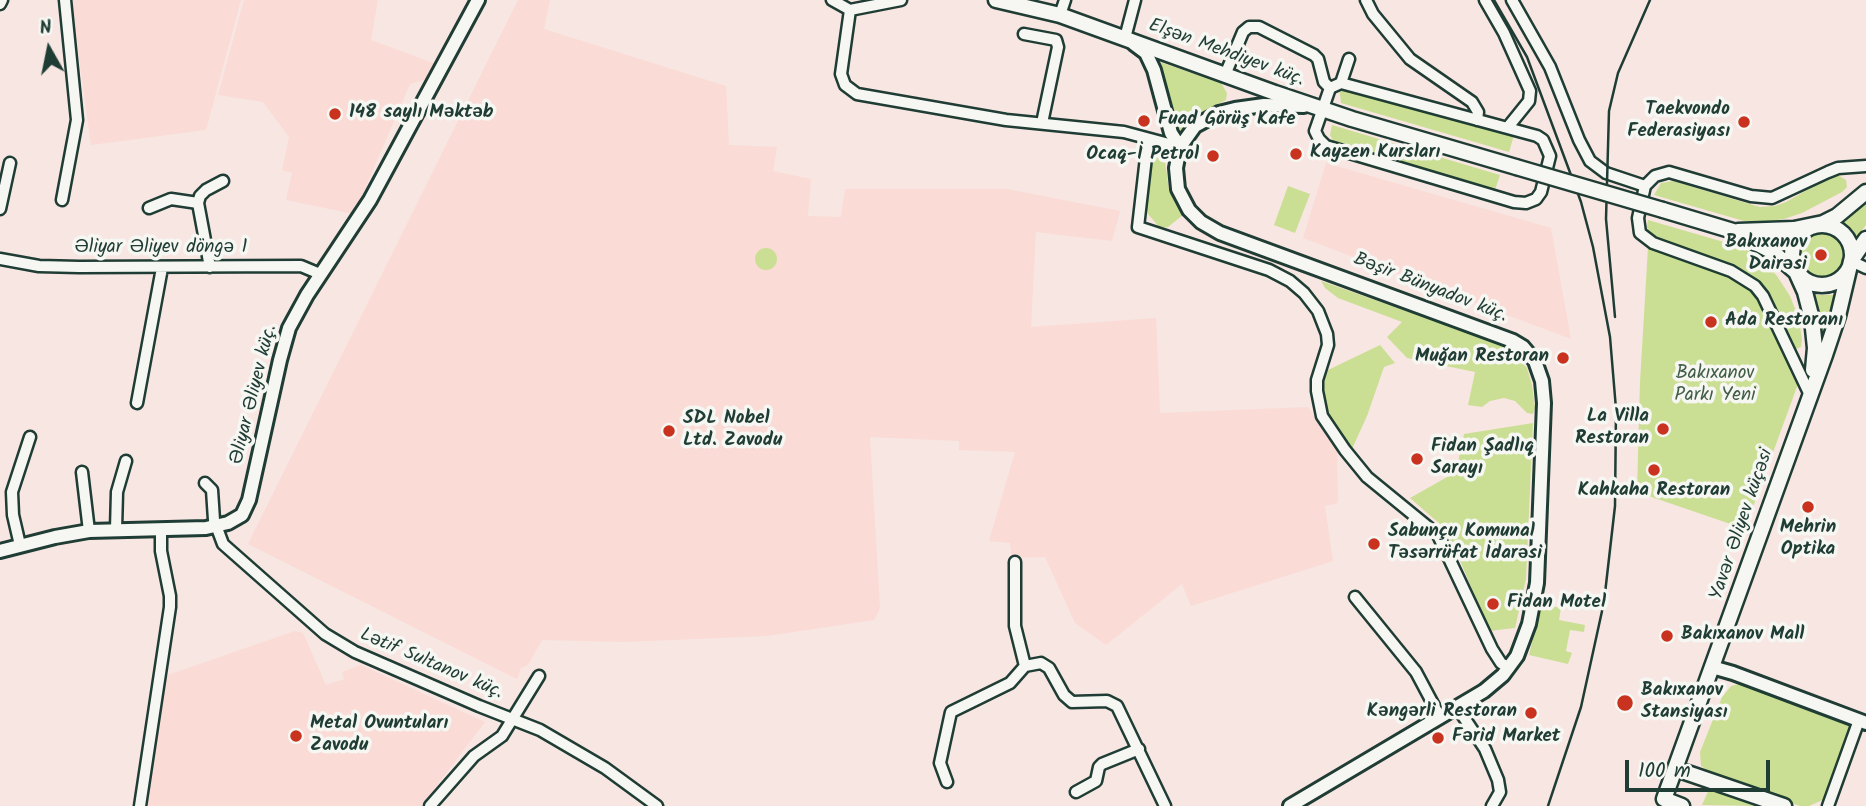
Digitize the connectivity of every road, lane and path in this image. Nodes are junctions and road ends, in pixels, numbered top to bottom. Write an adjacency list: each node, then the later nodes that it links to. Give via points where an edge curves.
1 (65, 0): 30 (street, via 77,120)
2 (478, 0): 43 (street, Əliyar Əliyev küç., via 370,200)
3 (832, 0): 11 (street)
4 (901, 0): 11 (street)
5 (996, 0): 12 (main road, Elşən Mehdiyev küç.)
6 (1065, 0): 12 (street)
7 (1135, 0): 14 (street)
8 (1366, 0): 20 (street, via 1409,59 1472,102)
9 (1485, 0): 22 (street, via 1530,91 1529,101)
10 (1512, 0): 28 (street, via 1550,66 1590,161 1606,173)
11 (850, 10): 21 (street, via 841,74 845,85 857,94)
12 (1060, 15): 14 (main road, Elşən Mehdiyev küç.)
13 (1024, 34): 21 (street, via 1056,40 1058,47)
14 (1125, 38): 16 (main road, Elşən Mehdiyev küç.); 24 (street, via 1146,53 1171,133)
15 (1349, 59): 17 (street)
16 (1225, 75): 18 (street, via 1243,32 1259,27 1314,55); 19 (main road, Elşən Mehdiyev küç.)
17 (1341, 83): 18 (street); 20 (street)
18 (1330, 88): 19 (street)
19 (1322, 108): 22 (street, via 1315,131 1326,145 1514,202 1536,199 1549,152 1537,136); 24 (street, via 1264,105 1219,113 1195,126); 35 (main road, Elşən Mehdiyev küç., bridge)
20 (1477, 120): 22 (street)
21 (1042, 123): 23 (street, via 1124,132)
22 (1508, 127)
23 (1148, 140): 24 (street); 60 (street, via 1139,227 1269,271 1304,293 1327,334 1317,380 1322,416 1367,477 1438,535 1492,649)
24 (1180, 147): 60 (street, Bəşir Bünyadov küç., via 1178,189 1189,210 1209,228 1500,335 1523,347 1535,361 1544,403 1537,583 1523,644)
25 (10, 163): 33 (street)
26 (1866, 166): 28 (street, via 1838,168 1772,198 1669,172 1655,176)
27 (223, 181): 31 (street, via 206,190)
28 (1645, 186): 44 (street, via 1637,218 1640,233 1653,243 1731,271 1755,286)
29 (1866, 192): 34 (main road, via 1838,216)
30 (62, 200)
31 (198, 203): 32 (street, via 171,199); 39 (street)
32 (149, 208)
33 (0, 209)
34 (1816, 226): 35 (main road); 38 (main road, via 1831,226 1843,234 1851,247); 42 (main road, via 1799,235 1794,244)
35 (1733, 231): 42 (main road, via 1773,252)
36 (1866, 239): 38 (main road)
37 (0, 259): 40 (street, Əliyar Əliyev döngə 1, via 39,266)
38 (1851, 261): 41 (street); 42 (main road, via 1843,277 1827,285 1810,283); 44 (main road, via 1838,316)
39 (210, 267): 40 (street, Əliyar Əliyev döngə 1); 43 (street, Əliyar Əliyev döngə 1, via 300,266)
40 (162, 268): 45 (street)
41 (1866, 268)
42 (1796, 272): 44 (main road, via 1815,337)
43 (320, 274): 50 (street, Əliyar Əliyev küç., via 285,339 246,508 236,519)
44 (1810, 395): 59 (main road, Yavər Əliyev küçəsi)
45 (137, 402)
46 (30, 437): 54 (street, via 12,492)
47 (126, 461): 51 (street, via 117,492)
48 (82, 472): 53 (street)
49 (205, 483): 50 (street, via 212,490)
50 (216, 526): 52 (street, Əliyar Əliyev küç.); 64 (street, Lətif Sultanov küç., via 229,550 333,640)
51 (116, 529): 52 (street, Əliyar Əliyev küç.); 53 (street, Əliyar Əliyev küç.)
52 (161, 529): 71 (street, via 170,607)
53 (89, 531): 54 (street, Əliyar Əliyev küç.)
54 (20, 545): 55 (street, Əliyar Əliyev küç.)
55 (0, 551)
56 (1015, 562): 58 (street, via 1015,626)
57 (1355, 597): 63 (street, via 1416,672)
58 (1025, 666): 66 (street, via 1046,664 1072,702 1113,702); 68 (street, via 1010,683 951,712 940,763)
59 (1712, 667): 65 (street); 67 (main road, Yavər Əliyev küçəsi)
60 (1509, 668): 62 (street, Bəşir Bünyadov küç., via 1491,686)
61 (539, 676): 64 (street)
62 (1457, 707): 63 (street, Bəşir Bünyadov küç.); 76 (street, via 1485,749 1498,780 1500,792)
63 (1440, 717): 75 (street, Bəşir Bünyadov küç.)
64 (513, 719): 72 (street, via 502,736 474,756); 73 (street, Lətif Sultanov küç., via 606,768)
65 (1863, 722): 79 (street)
66 (1139, 749): 69 (street, via 1102,764 1096,781); 74 (street)
67 (1678, 763): 70 (main road, Yavər Əliyev küçəsi); 78 (main road, via 1704,779)
68 (947, 782)
69 (1076, 792)
70 (1662, 803): 77 (main road)
71 (139, 806)
72 (430, 806)
73 (657, 806)
74 (1165, 806)
75 (1290, 806)
76 (1492, 806)
77 (1682, 806)
78 (1784, 806)
79 (1828, 806)

